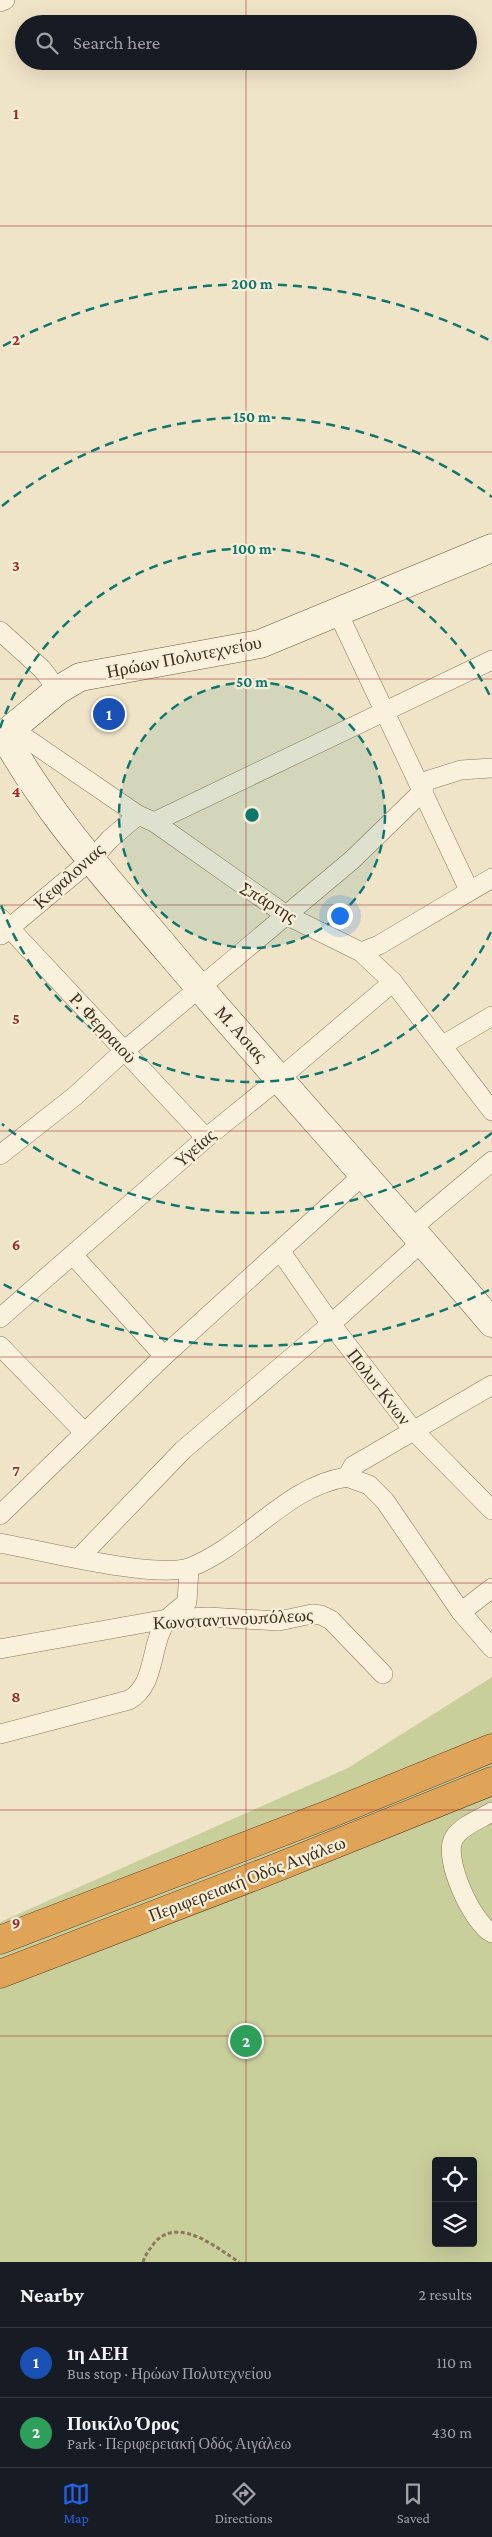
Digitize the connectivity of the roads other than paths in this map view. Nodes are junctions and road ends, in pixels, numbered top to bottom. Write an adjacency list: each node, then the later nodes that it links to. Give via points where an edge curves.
1 (5, 0): 2 (street)
2 (0, 2)
3 (492, 548): 4 (street, Ηρώων Πολυτεχνείου)
4 (338, 613): 7 (street, Ηρώων Πολυτεχνείου, via 260,644 80,677); 8 (street)
5 (0, 631): 7 (street, via 42,669)
6 (492, 660): 8 (street, Κεφαλονιας)
7 (58, 690): 9 (street, Ηρώων Πολυτεχνείου)
8 (385, 712): 11 (street); 12 (street, Κεφαλονιας)
9 (5, 734): 12 (street, Σπάρτης); 13 (street, Μ. Ασιας, via 40,796)
10 (492, 768): 11 (street, via 441,775 426,781)
11 (422, 792): 15 (street); 16 (street, via 352,860)
12 (146, 818): 13 (street, Κεφαλονιας, via 110,839); 16 (street, Σπάρτης)
13 (92, 860): 17 (street, Κεφαλονιας); 20 (street, Μ. Ασιας)
14 (492, 878): 15 (street)
15 (469, 890): 18 (street, via 379,945)
16 (286, 915): 18 (street, Σπάρτης); 20 (street)
17 (3, 927): 23 (street, Ρ. Φερραιου)
18 (361, 952): 19 (street, Σπάρτης)
19 (393, 982): 22 (street, Σπάρτης); 24 (street, Υγείας)
20 (200, 988): 23 (street); 24 (street, Μ. Ασιας)
21 (492, 1016): 22 (street)
22 (443, 1045): 25 (street, Σπάρτης)
23 (124, 1051): 26 (street, Ρ. Φερραιου); 27 (street, via 75,1096)
24 (280, 1078): 26 (street, Υγείας); 29 (street, Μ. Ασιας)
25 (492, 1111)
26 (206, 1138): 32 (street, Υγείας)
27 (0, 1155)
28 (492, 1161): 30 (street)
29 (363, 1175): 30 (street, Μ. Ασιας); 31 (street)
30 (418, 1234): 34 (street, Μ. Ασιας); 35 (street)
31 (281, 1252): 35 (street, Πολυτ Κνων); 37 (street)
32 (73, 1255): 33 (street, Υγείας); 37 (street)
33 (0, 1318)
34 (492, 1323)
35 (331, 1324): 39 (street, Πολυτ Κνων); 45 (street, via 182,1450)
36 (0, 1346): 40 (street)
37 (164, 1356): 40 (street)
38 (492, 1385): 39 (street)
39 (413, 1430): 41 (street, via 353,1466); 42 (street, Πολυτ Κνων)
40 (84, 1432): 43 (street)
41 (347, 1477): 46 (street, via 308,1489 211,1557); 48 (street, via 369,1485 385,1500)
42 (492, 1510)
43 (0, 1515)
44 (0, 1543): 45 (street)
45 (79, 1558): 46 (street, via 145,1570)
46 (189, 1568): 49 (street, via 187,1602)
47 (492, 1588): 48 (street)
48 (461, 1612): 50 (street)
49 (167, 1620): 51 (street, Κωνσταντινουπόλεως); 52 (street, Κωνσταντινουπόλεως, via 208,1617 280,1621 321,1614 331,1620); 53 (street, via 153,1652 146,1684 138,1694 129,1700)
50 (492, 1648)
51 (0, 1649)
52 (383, 1674)
53 (0, 1734)
54 (492, 1748): 58 (highway, Περιφερειακή Οδός Αιγάλεω)
55 (492, 1781): 59 (highway, Περιφερειακή Οδός Αιγάλεω)
56 (492, 1812): 57 (street, via 454,1838 450,1850 452,1863 477,1921 484,1930)
57 (492, 1933)
58 (0, 1940)
59 (0, 1974)

